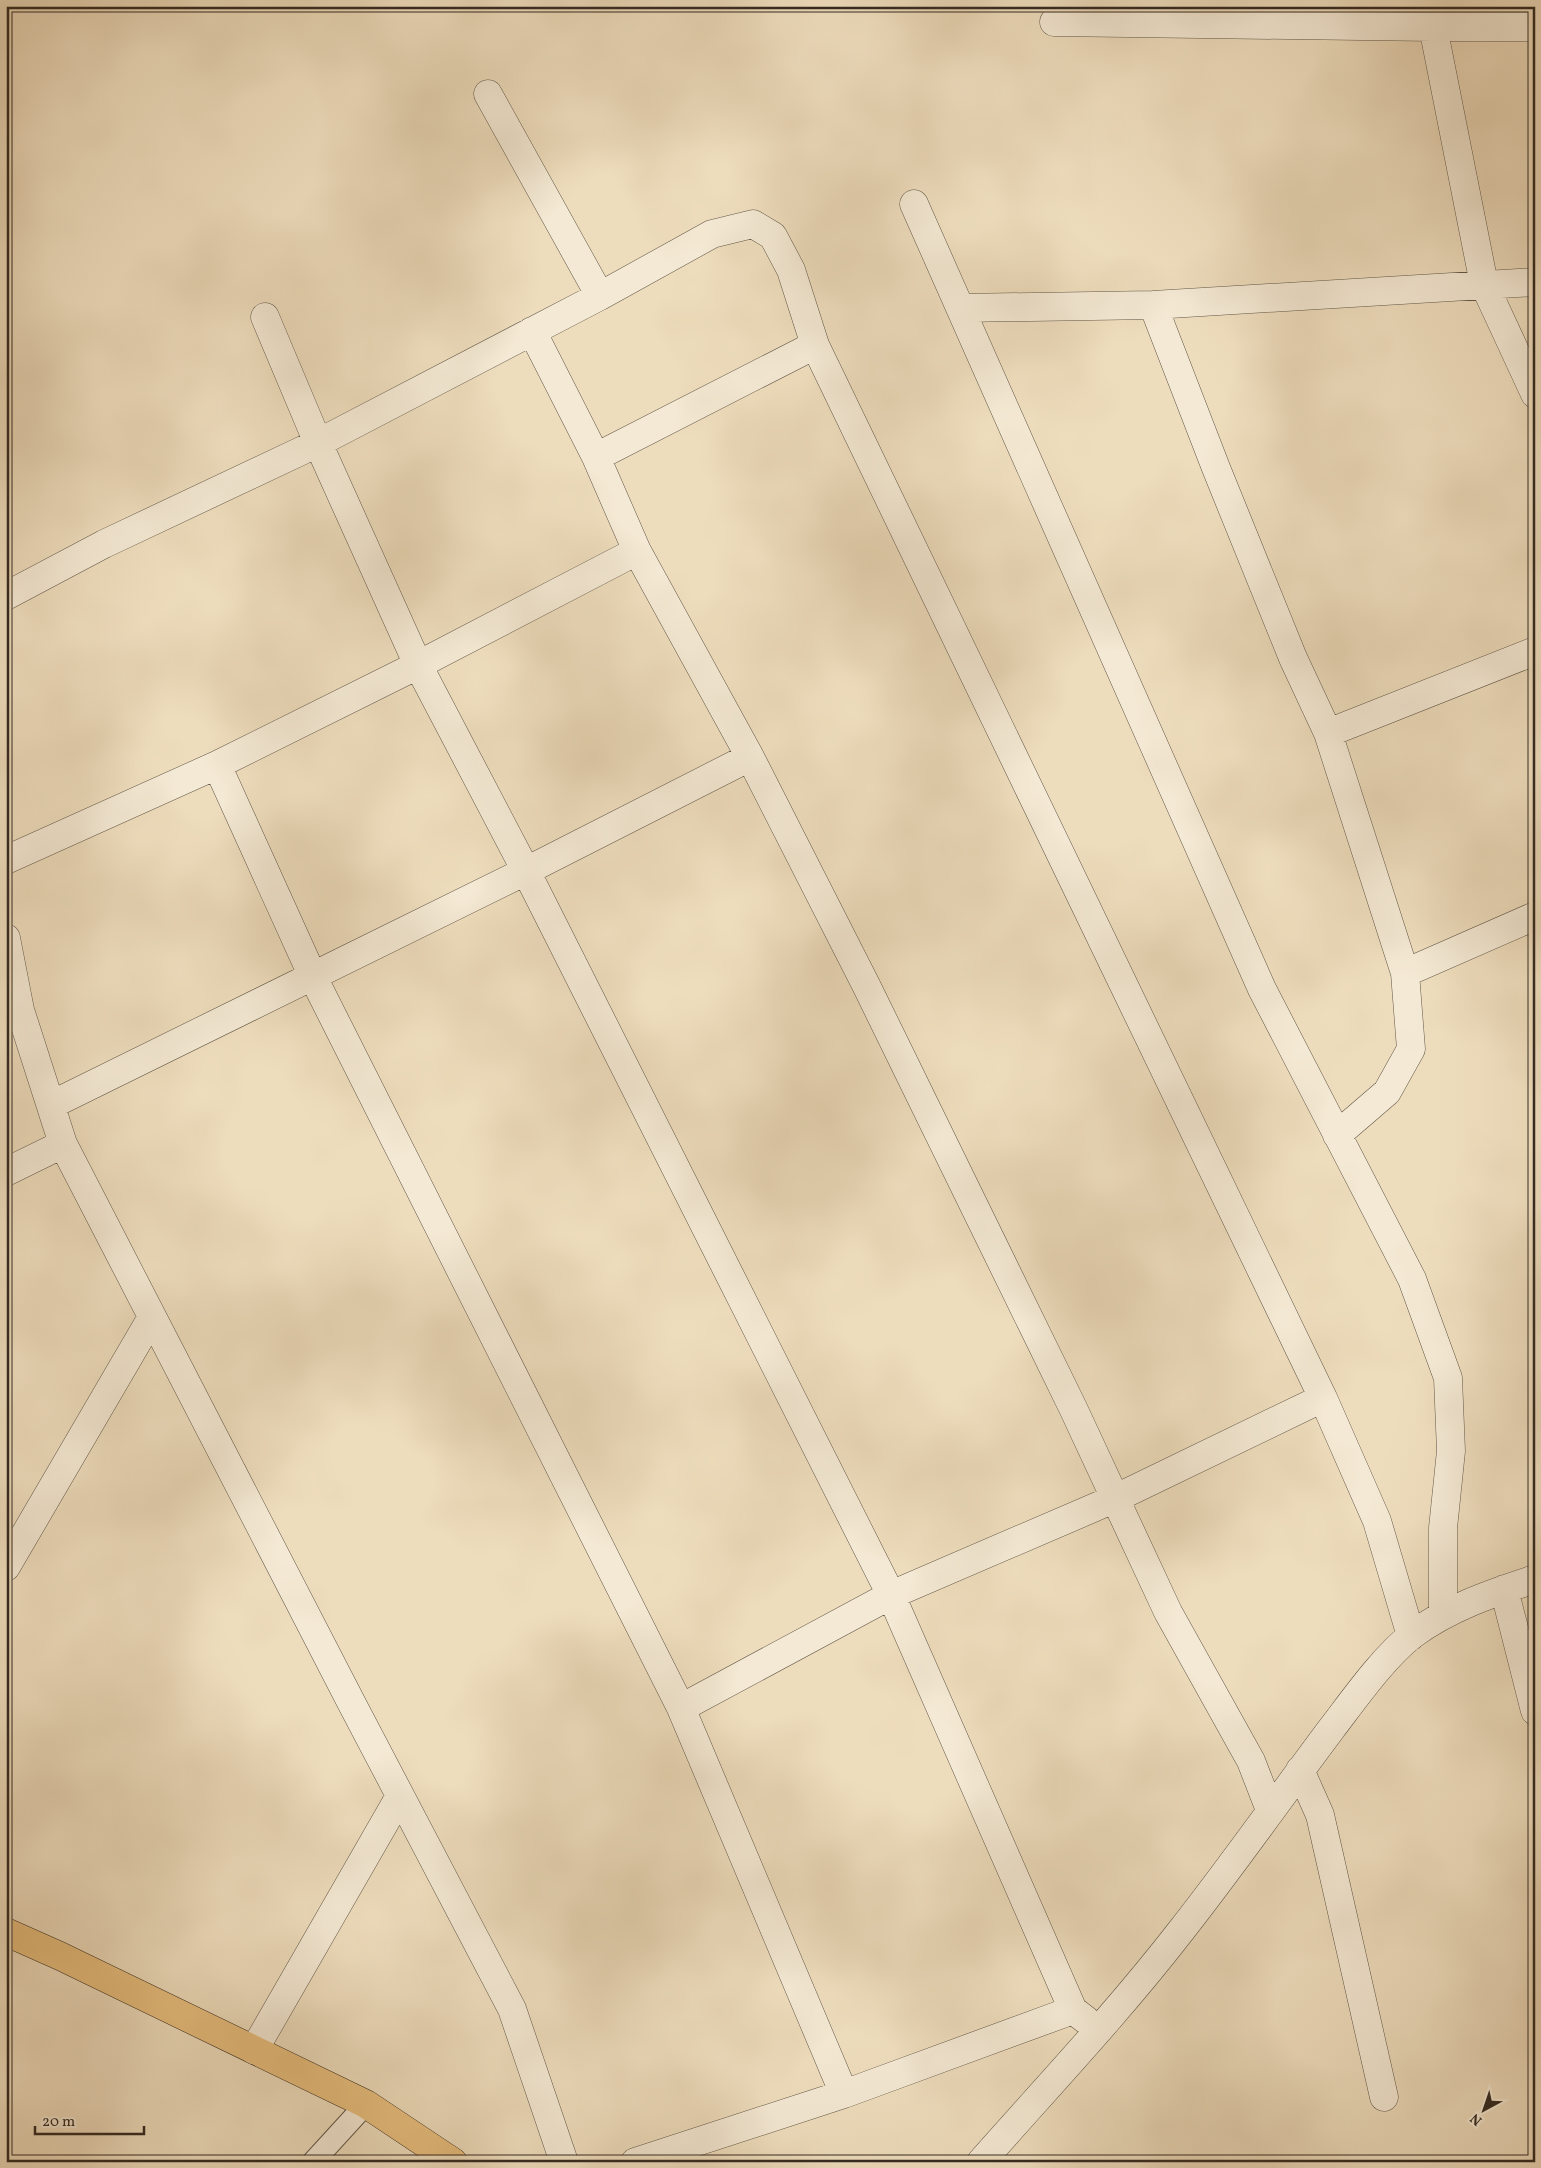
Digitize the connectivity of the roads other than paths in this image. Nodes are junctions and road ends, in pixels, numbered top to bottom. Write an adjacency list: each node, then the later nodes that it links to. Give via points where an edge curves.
1 (1054, 22): 2 (street)
2 (1433, 27): 3 (street); 7 (street)
3 (1535, 27)
4 (488, 94): 8 (street)
5 (914, 204): 10 (street)
6 (1535, 282): 7 (street)
7 (1484, 284): 9 (street); 14 (street)
8 (600, 296): 12 (street); 13 (street, via 712,234 753,224 773,236 791,270)
9 (1153, 305): 10 (street); 21 (street, via 1293,658)
10 (960, 308): 31 (street, via 1262,988)
11 (265, 317): 15 (street)
12 (532, 331): 15 (street); 16 (street)
13 (815, 345): 16 (street); 35 (street)
14 (1535, 394)
15 (318, 443): 18 (street, via 104,544); 20 (street)
16 (596, 457): 17 (street)
17 (637, 551): 20 (street); 22 (street)
18 (6, 596)
19 (1535, 650): 21 (street)
20 (418, 665): 23 (street); 25 (street)
21 (1328, 734): 28 (street)
22 (750, 757): 25 (street); 36 (street, via 867,987 1073,1408)
23 (217, 764): 24 (street); 29 (street)
24 (6, 860)
25 (526, 871): 29 (street); 40 (street)
26 (1535, 916): 28 (street)
27 (6, 938): 30 (street, via 20,1010)
28 (1405, 973): 31 (street, via 1411,1049 1387,1092)
29 (313, 977): 30 (street); 43 (street)
30 (51, 1105): 32 (street)
31 (1337, 1135): 41 (street, via 1412,1279 1448,1378 1451,1451 1443,1528)
32 (63, 1144): 33 (street); 34 (street)
33 (6, 1172)
34 (152, 1317): 37 (street); 46 (street)
35 (1323, 1398): 36 (street); 42 (street, via 1377,1520)
36 (1114, 1499): 40 (street); 47 (street, via 1168,1612 1251,1761)
37 (6, 1567)
38 (1535, 1579): 39 (street)
39 (1504, 1589): 41 (street); 44 (street)
40 (891, 1595): 43 (street); 49 (street)
41 (1443, 1614): 42 (street)
42 (1411, 1636): 45 (street, via 1371,1677)
43 (681, 1708): 52 (street)
44 (1535, 1711)
45 (1300, 1770): 47 (street); 53 (street, via 1320,1815)
46 (400, 1796): 51 (street); 57 (street, via 512,2009)
47 (1270, 1810): 50 (street, via 1180,1932)
48 (6, 1932): 51 (main road)
49 (1073, 2010): 50 (street); 52 (street)
50 (1098, 2031): 59 (street)
51 (254, 2050): 54 (main road)
52 (844, 2094): 58 (street)
53 (1384, 2097)
54 (366, 2104): 55 (lane); 56 (main road)
55 (313, 2162)
56 (453, 2162)
57 (564, 2162)
58 (635, 2162)
59 (981, 2162)

